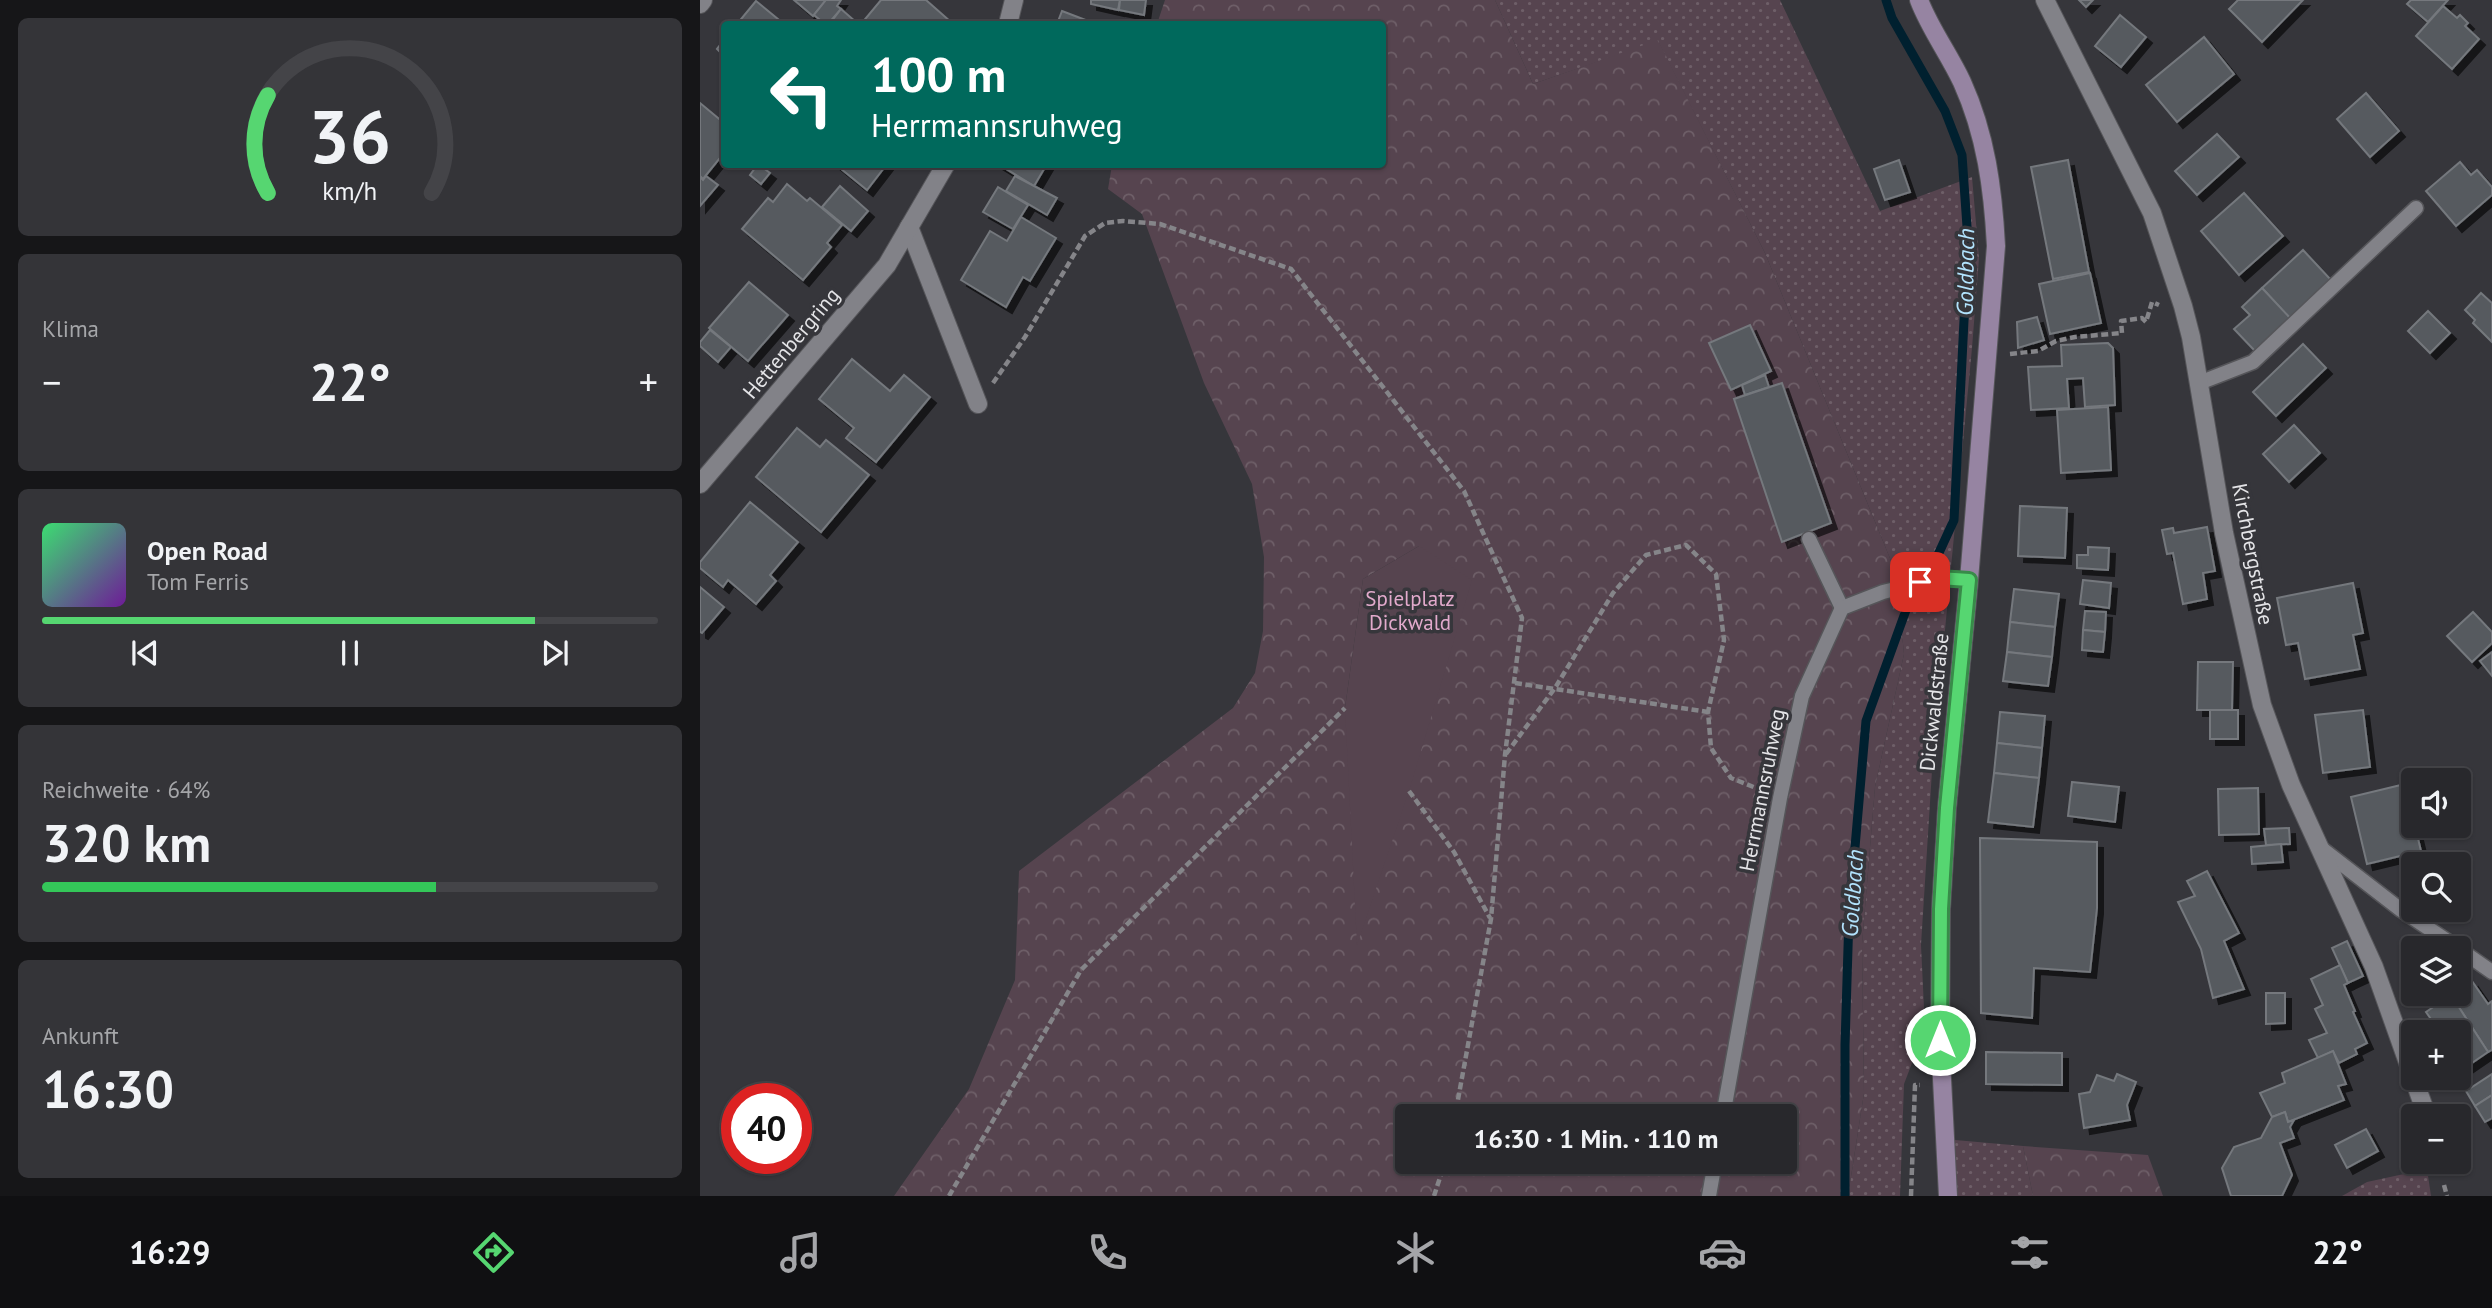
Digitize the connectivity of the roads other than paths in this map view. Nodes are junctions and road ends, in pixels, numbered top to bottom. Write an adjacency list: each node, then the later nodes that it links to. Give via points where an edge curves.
1 (1014, 0): 4 (street)
2 (1919, 0): 12 (street, Dickwaldstraße, via 1962,82 1983,137 1993,190 1996,246)
3 (2045, 0): 8 (street, Kirchbergstraße, via 2152,213 2183,306)
4 (1009, 21)
5 (944, 168): 7 (street, Hettenbergring)
6 (2416, 208): 8 (lane, via 2253,362)
7 (909, 227): 9 (street); 10 (street, Hettenbergring, via 887,265)
8 (2199, 383): 14 (street, Kirchbergstraße, via 2224,533 2262,705 2291,785)
9 (978, 404)
10 (700, 484)
11 (1809, 539): 13 (lane)
12 (1969, 580): 13 (lane, via 1939,578); 22 (street, Dickwaldstraße, via 1941,909 1940,1040)
13 (1842, 608): 18 (lane, Herrmannsruhweg, via 1802,696)
14 (2321, 848): 15 (lane); 19 (street, Kirchbergstraße, via 2374,967)
15 (2439, 936)
16 (2471, 958): 17 (lane)
17 (2492, 972)
18 (1725, 1104)
19 (2423, 1104)
20 (1713, 1174): 21 (lane)
21 (1709, 1196)
22 (1948, 1196)

